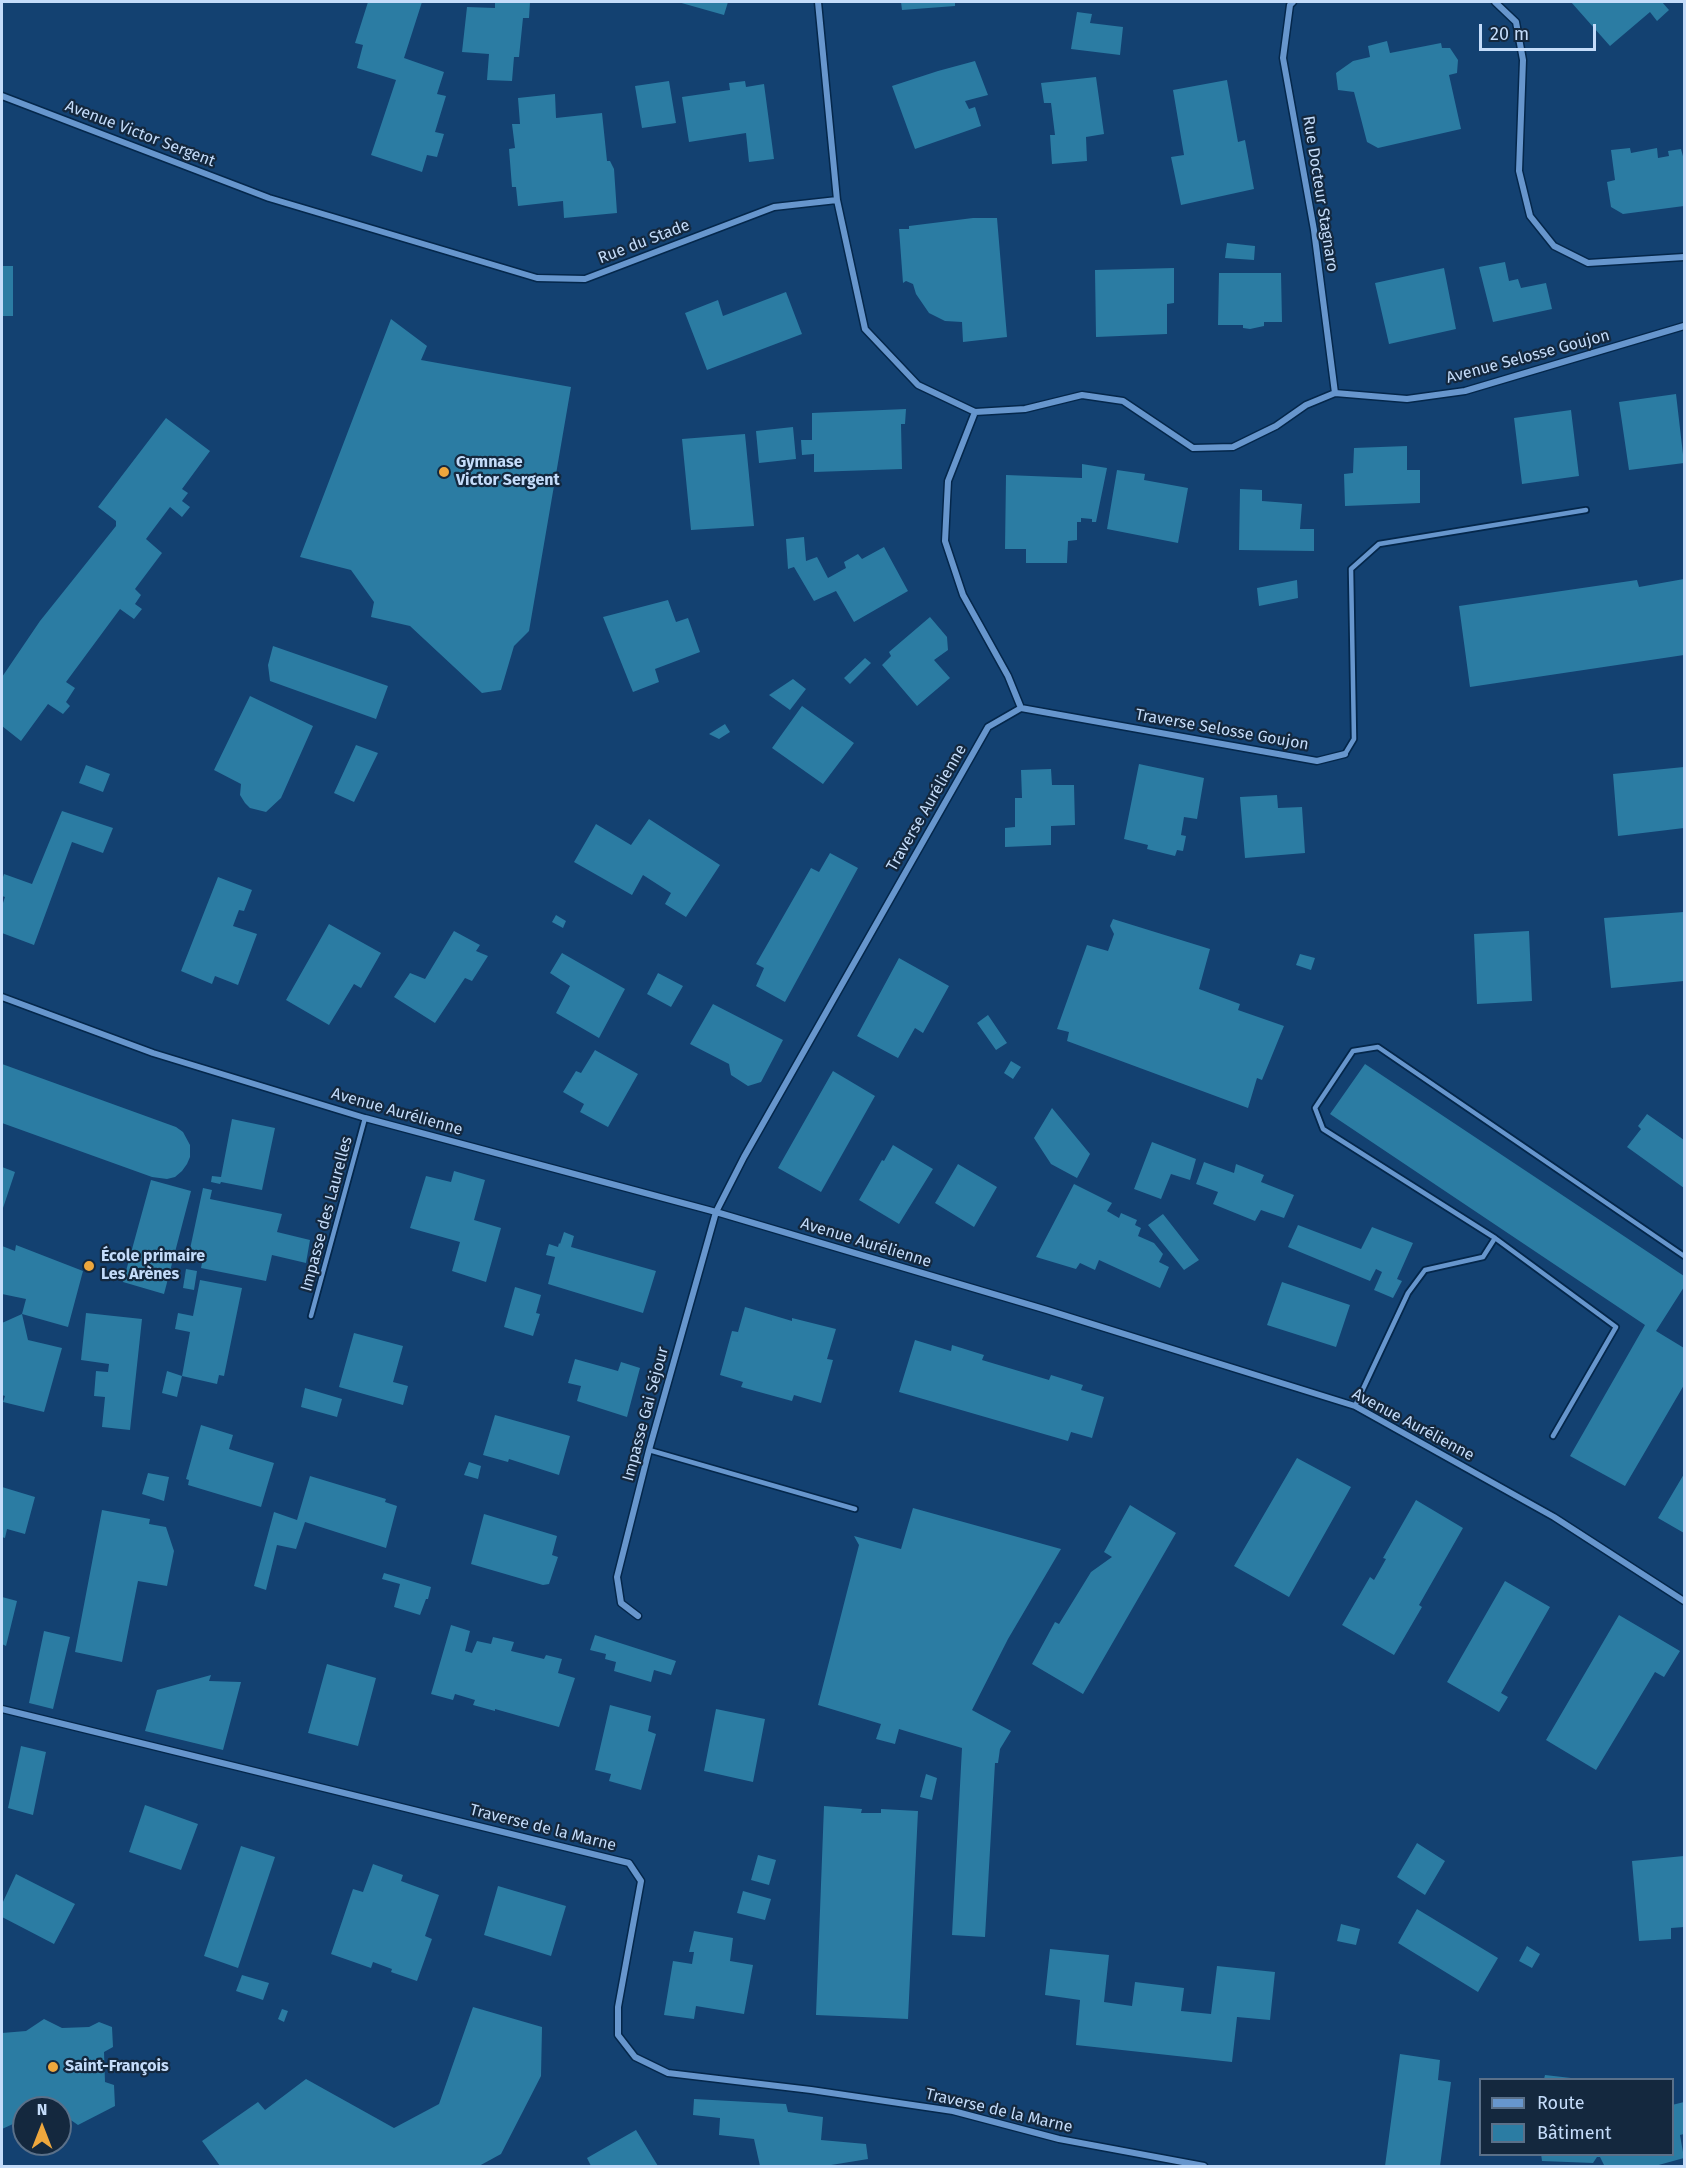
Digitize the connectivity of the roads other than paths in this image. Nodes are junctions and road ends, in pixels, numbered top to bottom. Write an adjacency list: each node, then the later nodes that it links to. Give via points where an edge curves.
1 (818, 2): 6 (street)
2 (1293, 2): 9 (street, Rue Docteur Stagnaro, via 1283,58 1314,230)
3 (1495, 2): 7 (street, via 1516,22 1523,60 1519,171 1530,216 1554,246 1588,263)
4 (2, 96): 5 (street, Avenue Victor Sergent)
5 (269, 198): 6 (street, Rue du Stade, via 537,278 585,279 774,207)
6 (837, 200): 10 (street, via 865,329 918,385)
7 (1684, 257)
8 (1684, 326): 9 (street, Avenue Selosse Goujon, via 1465,391 1407,399)
9 (1335, 393): 10 (street, Avenue Selosse Goujon, via 1233,447 1193,448 1123,401 1092,396 1025,409)
10 (975, 412): 12 (street, via 948,481 945,541 963,595)
11 (1586, 510): 13 (lane, Traverse Selosse Goujon, via 1379,544 1351,569 1354,739)
12 (1021, 708): 13 (street, Traverse Selosse Goujon, via 1317,761); 16 (street, Traverse Aurélienne, via 988,727)
13 (1346, 754)
14 (2, 997): 15 (street, Avenue Aurélienne, via 153,1053)
15 (365, 1118): 16 (street, Avenue Aurélienne); 19 (lane, Impasse des Laurelles)
16 (716, 1212): 20 (street, Avenue Aurélienne); 22 (street, Impasse Gai Séjour)
17 (1495, 1238): 18 (lane, via 1323,1129 1315,1108 1353,1051 1378,1047); 20 (lane, via 1483,1257 1425,1270 1408,1293); 21 (lane, via 1616,1327)
18 (1684, 1256)
19 (311, 1316)
20 (1355, 1406): 24 (street, Avenue Aurélienne, via 1554,1517)
21 (1553, 1436)
22 (650, 1450): 23 (lane); 25 (street, Impasse Gai Séjour, via 617,1577 621,1603)
23 (855, 1509)
24 (1684, 1601)
25 (638, 1616)
26 (2, 1709): 27 (street, Traverse de la Marne, via 629,1863 641,1881 618,2007 618,2035 635,2057 668,2073 953,2111 1059,2139)
27 (1204, 2166)

